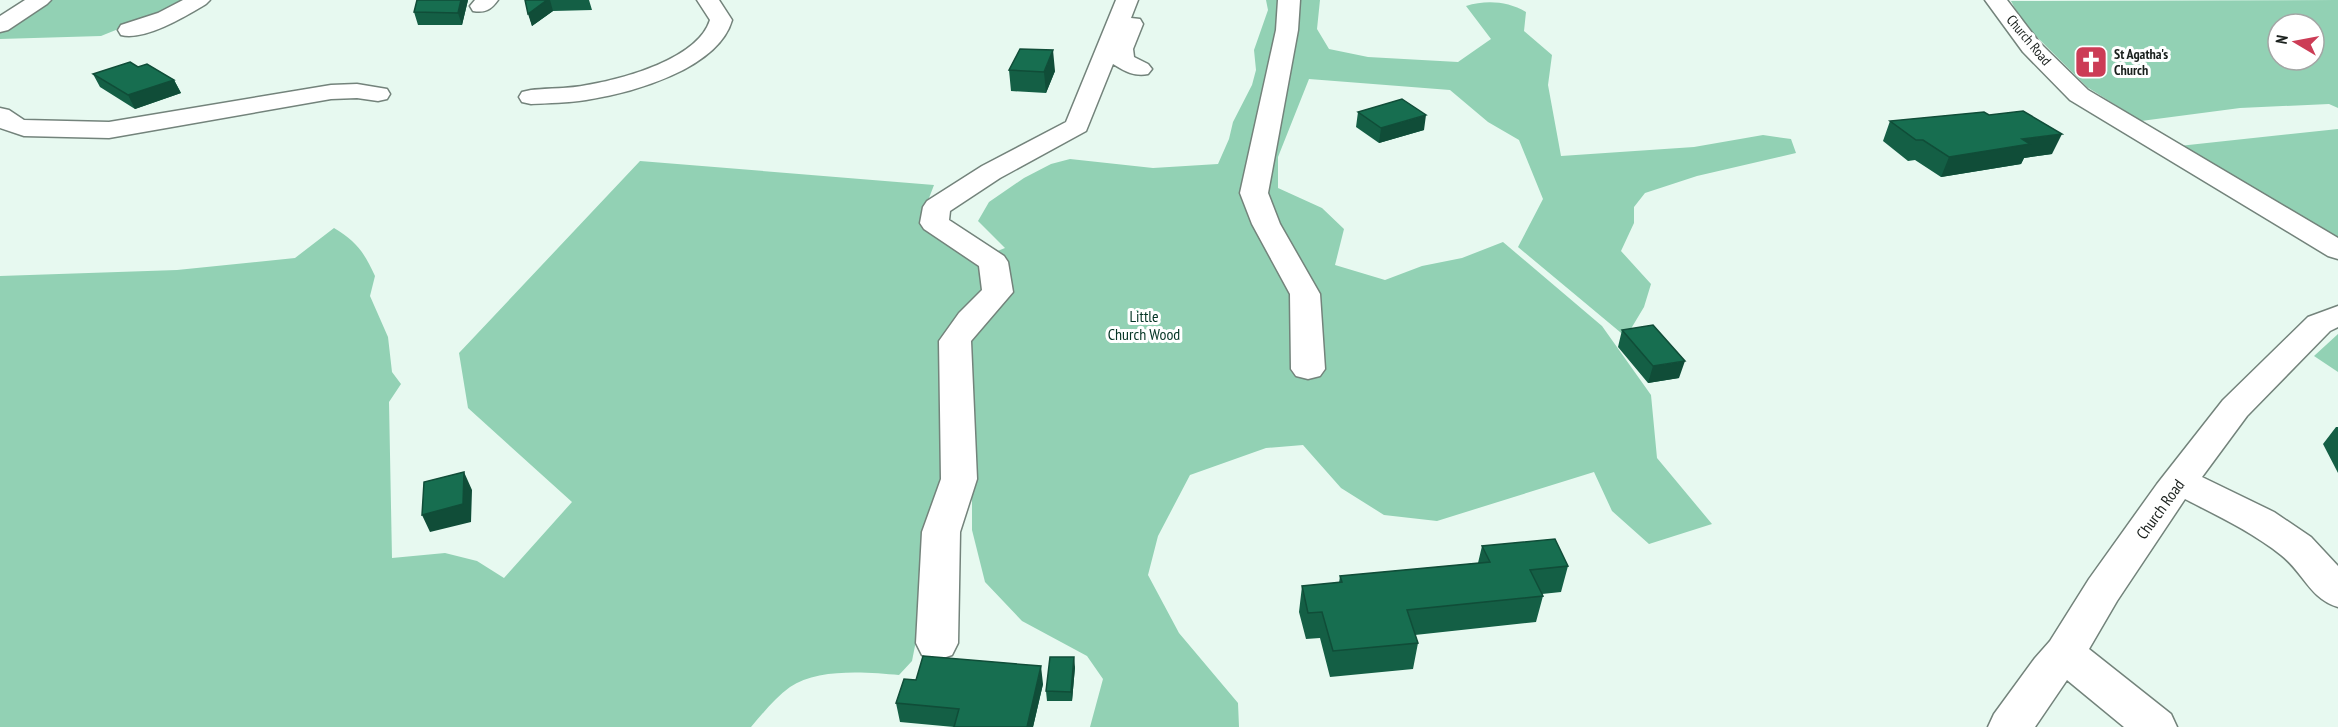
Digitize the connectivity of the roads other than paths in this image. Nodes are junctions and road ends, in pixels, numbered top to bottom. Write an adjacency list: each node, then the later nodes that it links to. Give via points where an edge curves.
1 (40, 0): 8 (street)
2 (199, 0): 9 (street, via 166,18)
3 (708, 0): 12 (street, via 721,20 717,33 684,60 644,78 586,93)
4 (1127, 0): 19 (street, via 1077,126 991,172 937,207 934,223 993,262 998,292 955,341 959,479 941,532)
5 (1141, 0): 10 (street, via 1122,49 1122,60)
6 (1289, 0): 16 (street, via 1287,30 1254,193 1266,224 1305,294)
7 (1996, 0): 14 (street, Church Road, via 2031,47 2079,95)
8 (0, 25)
9 (129, 30)
10 (1140, 69)
11 (378, 94): 13 (street, via 331,93 109,130 24,128 11,125)
12 (531, 97)
13 (0, 116)
14 (2338, 250)
15 (2338, 315): 17 (street, Church Road, via 2319,324 2235,408)
16 (1308, 369)
17 (2180, 481): 18 (street, via 2270,528 2297,547); 20 (street, Church Road, via 2103,590)
18 (2338, 592)
19 (937, 643)
20 (2065, 653): 21 (street, Church Road); 22 (street)
21 (2010, 727)
22 (2155, 727)

